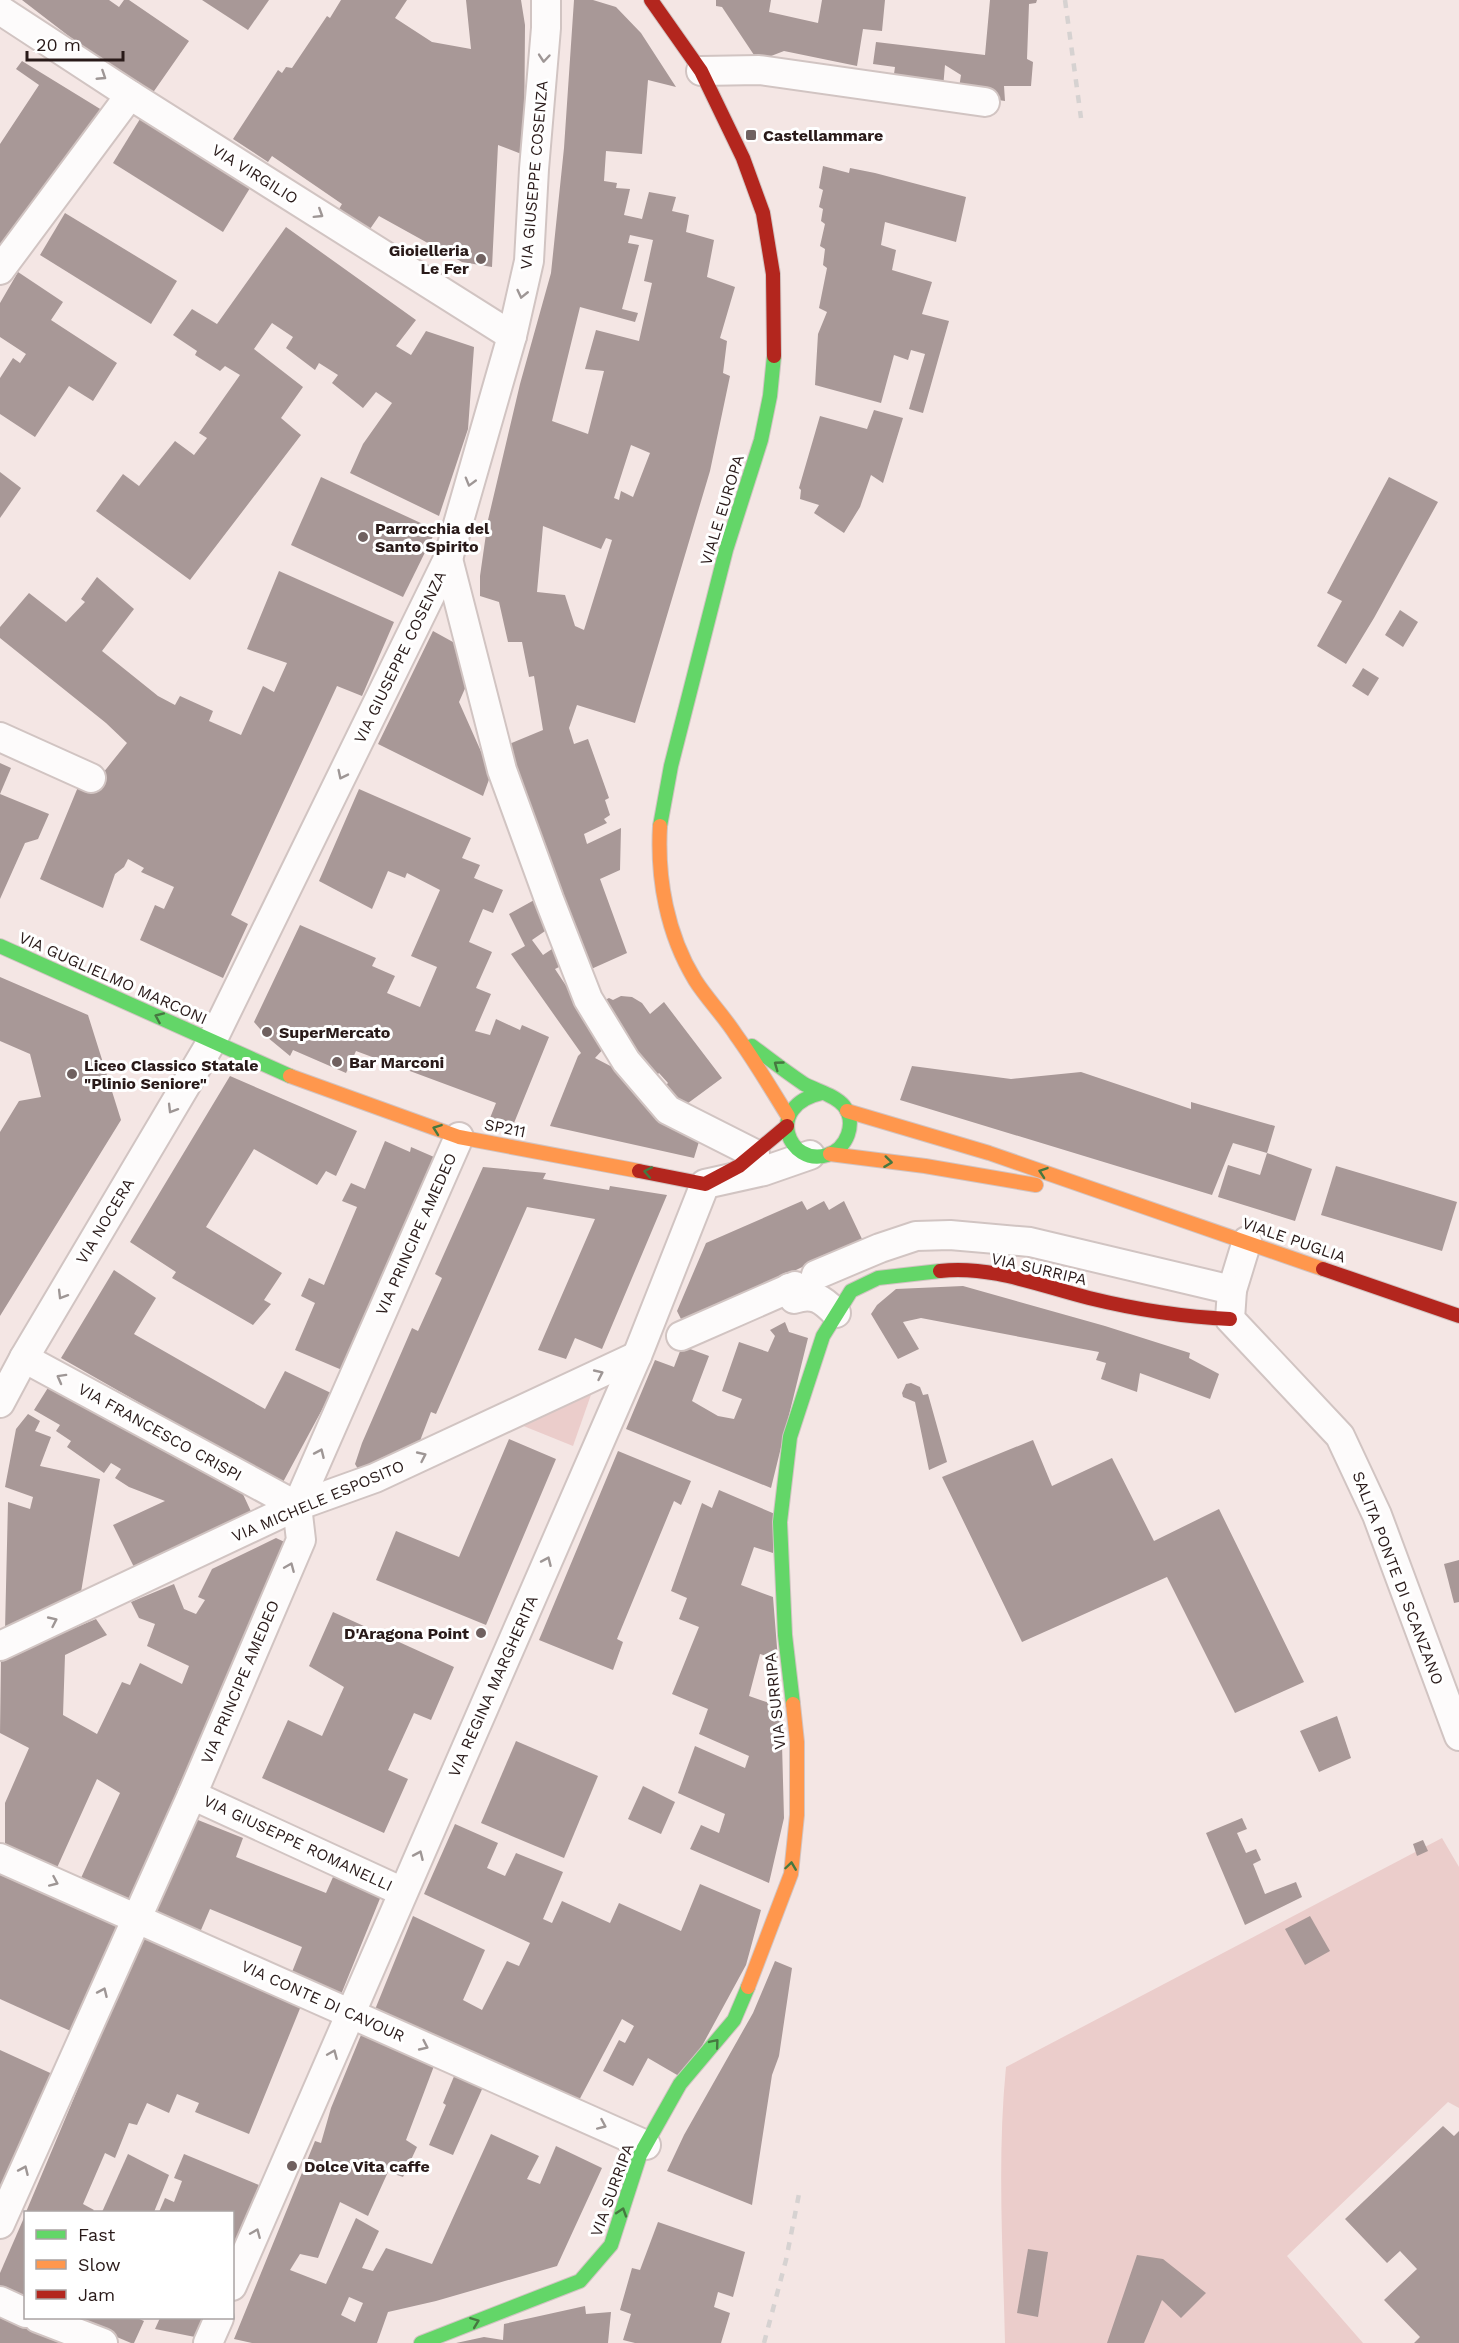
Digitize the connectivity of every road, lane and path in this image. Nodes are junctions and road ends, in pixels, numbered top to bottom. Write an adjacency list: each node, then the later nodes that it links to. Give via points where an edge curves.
1 (546, 0): 8 (street, VIA GIUSEPPE COSENZA, one-way to 8, via 529,261)
2 (651, 0): 4 (street, VIALE EUROPA)
3 (0, 10): 5 (street, VIA VIRGILIO, one-way to 5)
4 (701, 71): 6 (street, via 759,70); 13 (street, VIALE EUROPA, via 763,213 773,274 774,353 762,440 726,550 671,766 660,818 658,858 676,941 695,980)
5 (130, 95): 7 (street); 8 (street, VIA VIRGILIO, one-way to 8)
6 (985, 102)
7 (0, 270)
8 (512, 336): 9 (street, VIA GIUSEPPE COSENZA, one-way to 9)
9 (448, 559): 14 (street, VIA GIUSEPPE COSENZA, one-way to 14); 19 (street, via 502,770 588,999 626,1061 668,1110)
10 (0, 737): 11 (street)
11 (91, 778)
12 (0, 946): 14 (street, VIA GUGLIELMO MARCONI, one-way to 12)
13 (736, 1034): 15 (street, VIALE PUGLIA, one-way to 13); 17 (street)
14 (212, 1041): 18 (street, SP211, one-way to 14, via 278,1072); 31 (street, VIA NOCERA, one-way to 31)
15 (822, 1093): 16 (street, VIALE PUGLIA, via 841,1102); 17 (street, via 801,1098)
16 (847, 1111): 20 (street, via 849,1131 839,1149); 22 (street, VIALE PUGLIA, one-way to 16, via 989,1153)
17 (787, 1121): 19 (street); 20 (street, via 793,1144 801,1151)
18 (459, 1137): 21 (street, SP211, one-way to 18); 33 (street, VIA PRINCIPE AMEDEO, one-way to 18)
19 (755, 1154): 21 (street)
20 (820, 1155): 21 (street); 22 (street, VIALE PUGLIA, one-way to 22, via 925,1166)
21 (705, 1184): 30 (street, VIA REGINA MARGHERITA)
22 (1118, 1198): 23 (street, VIALE PUGLIA)
23 (1247, 1241): 25 (street); 27 (street, VIALE PUGLIA)
24 (800, 1283): 25 (street, via 916,1236 950,1235 1030,1242); 26 (street, via 794,1299 814,1296); 29 (street)
25 (1232, 1290): 28 (street)
26 (836, 1313): 28 (street, VIA SURRIPA, via 851,1291 879,1278 957,1269 1021,1279 1089,1298); 41 (street, VIA SURRIPA, one-way to 26, via 680,2085 734,2020 791,1874 797,1815 797,1742 785,1635 780,1522 790,1437 822,1336)
27 (1459, 1316)
28 (1230, 1318): 35 (street, SALITA PONTE DI SCANZANO, via 1340,1436 1377,1515)
29 (681, 1336)
30 (637, 1356): 33 (street, VIA MICHELE ESPOSITO, one-way to 30, via 375,1478); 38 (street, VIA REGINA MARGHERITA, one-way to 30)
31 (24, 1358): 32 (street, VIA NOCERA); 33 (street, VIA FRANCESCO CRISPI, one-way to 31)
32 (0, 1403)
33 (297, 1506): 34 (street, VIA MICHELE ESPOSITO, one-way to 33); 36 (street, VIA PRINCIPE AMEDEO, one-way to 33, via 301,1540)
34 (0, 1646)
35 (1459, 1736)
36 (192, 1795): 38 (street, VIA GIUSEPPE ROMANELLI); 39 (street, VIA PRINCIPE AMEDEO)
37 (0, 1858): 39 (street, VIA CONTE DI CAVOUR, one-way to 39)
38 (403, 1892): 40 (street, VIA REGINA MARGHERITA)
39 (136, 1918): 40 (street, VIA CONTE DI CAVOUR); 42 (street, VIA PRINCIPE AMEDEO, one-way to 39)
40 (351, 2013): 41 (street, VIA CONTE DI CAVOUR, one-way to 41); 43 (street, VIA REGINA MARGHERITA, one-way to 40)
41 (646, 2145): 50 (street, VIA SURRIPA, one-way to 41, via 580,2281 611,2245)
42 (0, 2224)
43 (234, 2281)
44 (0, 2301): 45 (street)
45 (24, 2312)
46 (41, 2319): 48 (street)
47 (219, 2319): 49 (street)
48 (103, 2343)
49 (208, 2343)
50 (421, 2343)

